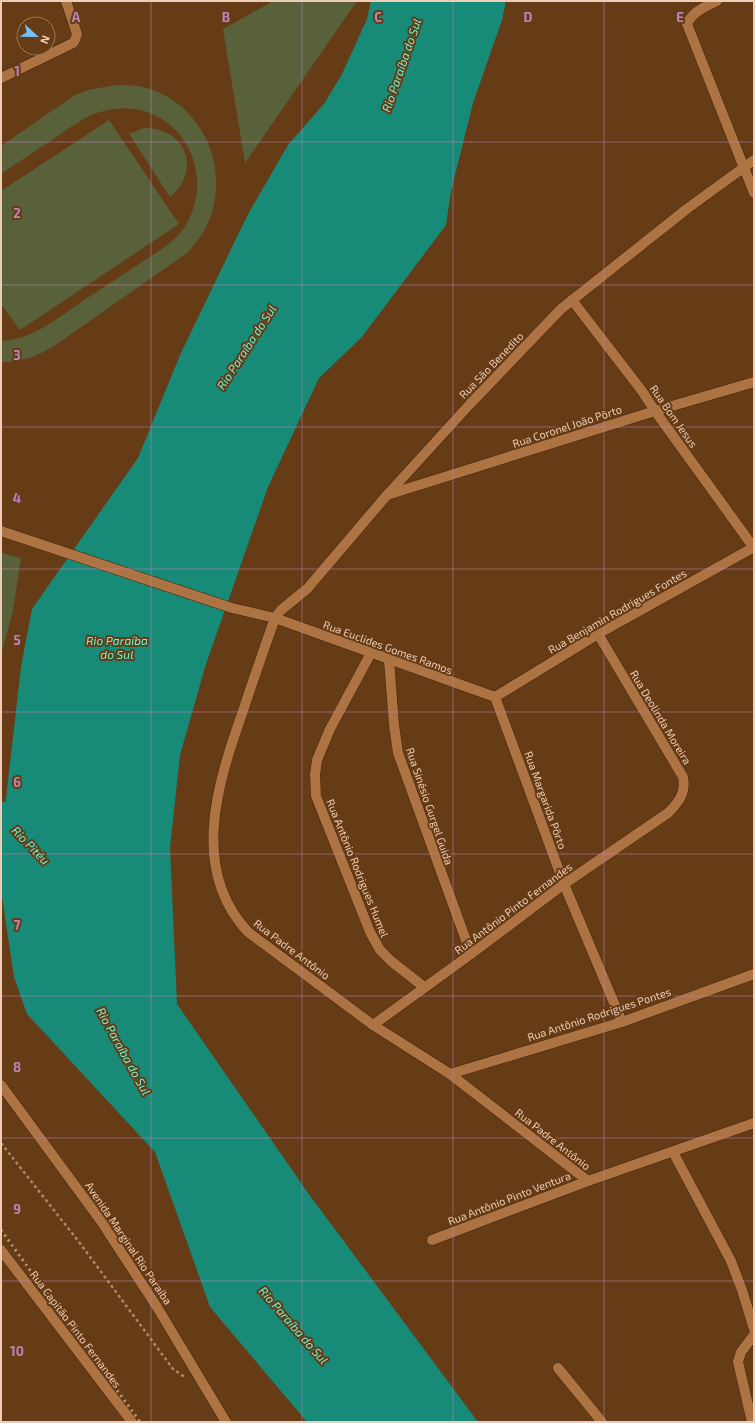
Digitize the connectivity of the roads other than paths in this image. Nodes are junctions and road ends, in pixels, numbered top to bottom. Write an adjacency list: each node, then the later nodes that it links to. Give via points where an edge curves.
1 (66, 1): 3 (street, via 77,34 75,40)
2 (717, 1): 5 (street, via 696,12 687,24)
3 (1, 78)
4 (754, 160): 5 (street, Rua São Benedito)
5 (744, 167): 6 (street); 7 (street, Rua São Benedito)
6 (754, 193)
7 (572, 300): 9 (street, Rua Bom Jesus); 10 (street, Rua São Benedito, via 470,404)
8 (754, 382): 9 (street, Rua Coronel João Pôrto)
9 (655, 411): 10 (street, Rua Coronel João Pôrto); 12 (street, Rua Bom Jesus)
10 (387, 495): 13 (street, Rua São Benedito, via 320,575)
11 (1, 531): 13 (street, Rua Euclides Gomes Ramos, via 232,608)
12 (754, 548): 14 (street, Rua Benjamin Rodrigues Fontes)
13 (275, 618): 15 (street, Rua Euclides Gomes Ramos); 24 (street, Rua Padre Antônio, via 226,760 218,794 213,830 220,887 236,919 248,932)
14 (598, 634): 17 (street, Rua Benjamin Rodrigues Fontes); 18 (street, Rua Deolinda Moreira, via 683,777 682,796)
15 (371, 653): 16 (street, Rua Euclides Gomes Ramos); 22 (street, Rua Antônio Rodrigues Humel, via 316,760 316,796 370,932 380,950)
16 (389, 660): 17 (street, Rua Euclides Gomes Ramos); 20 (street, Rua Sinésio Gurgel Guida, via 398,753)
17 (494, 697): 19 (street, Rua Margarida Pôrto)
18 (668, 813): 19 (street, Rua Antônio Pinto Fernandes)
19 (564, 884): 20 (street, Rua Antônio Pinto Fernandes); 23 (street, Rua Margarida Pôrto)
20 (471, 954): 22 (street, Rua Antônio Pinto Fernandes)
21 (754, 974): 23 (street, Rua Antônio Rodrigues Pontes)
22 (424, 987): 24 (street, Rua Antônio Pinto Fernandes)
23 (622, 1022): 25 (street, Rua Antônio Rodrigues Pontes)
24 (373, 1025): 25 (street, Rua Padre Antônio)
25 (450, 1074): 29 (street, Rua Padre Antônio)
26 (1, 1084): 36 (street, Avenida Marginal Rio Paraíba, via 101,1221 157,1307)
27 (754, 1123): 28 (street, Rua Antônio Pinto Ventura)
28 (673, 1152): 29 (street, Rua Antônio Pinto Ventura); 32 (street, via 731,1261)
29 (588, 1181): 30 (street, Rua Antônio Pinto Ventura)
30 (432, 1240)
31 (1, 1250): 35 (street, Rua Capitão Pinto Fernandes)
32 (754, 1329)
33 (754, 1335): 38 (street, via 741,1352 738,1362)
34 (558, 1368): 37 (street)
35 (132, 1422)
36 (226, 1422)
37 (602, 1422)
38 (752, 1422)

